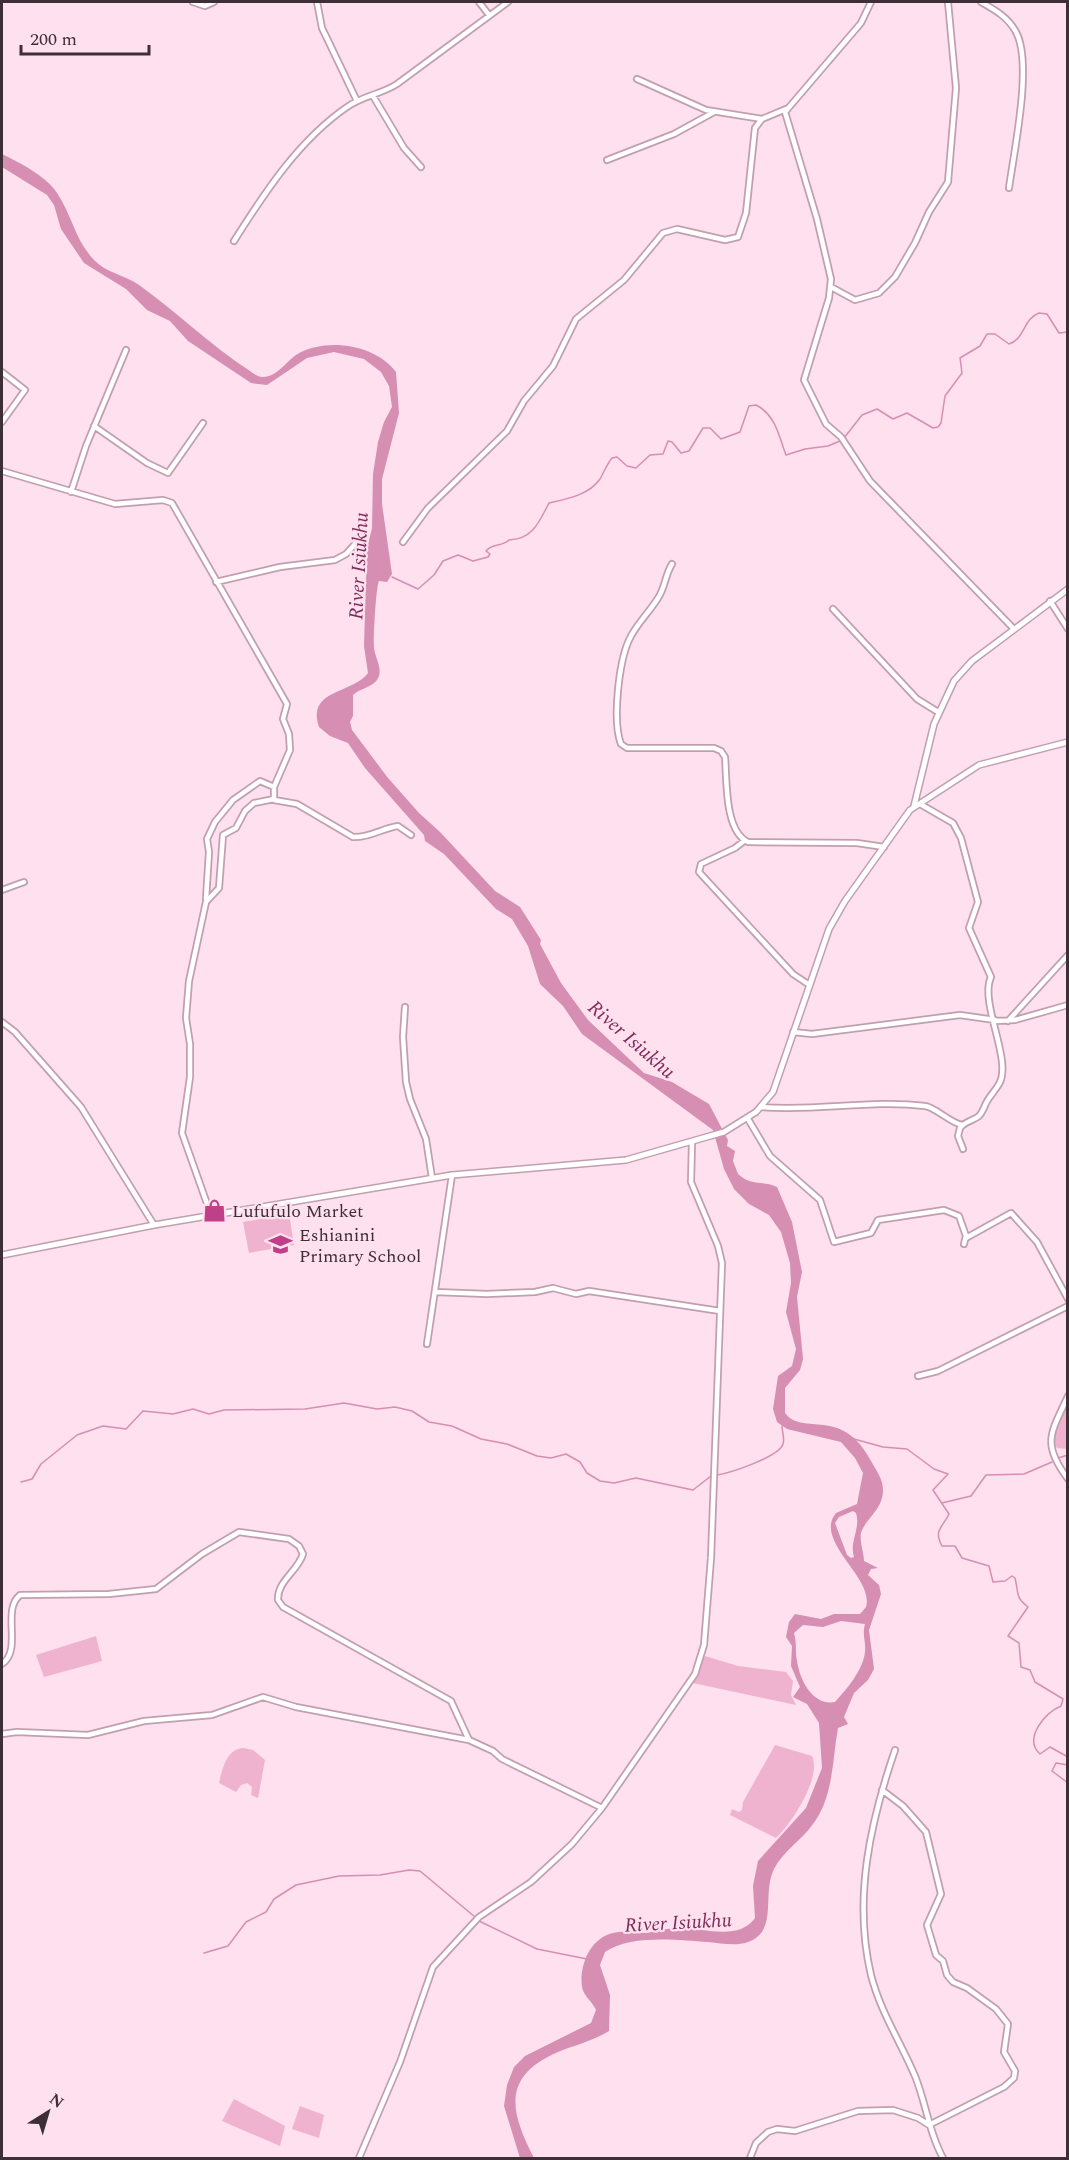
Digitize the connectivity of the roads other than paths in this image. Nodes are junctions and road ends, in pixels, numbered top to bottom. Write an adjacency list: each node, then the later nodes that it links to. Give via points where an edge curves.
1 (193, 2): 2 (street, via 205,6)
2 (214, 2)
3 (317, 2): 12 (street, via 322,28)
4 (479, 2): 9 (street)
5 (508, 2): 9 (street)
6 (871, 2): 13 (street, via 861,23)
7 (948, 2): 20 (street, via 956,88 947,186 906,260 881,292 855,300)
8 (981, 2): 18 (street, via 1009,21 1022,52 1020,106)
9 (489, 15): 11 (street, via 397,84)
10 (637, 79): 14 (street)
11 (373, 96): 12 (street); 17 (street, via 404,148)
12 (357, 101): 19 (street, via 310,137)
13 (786, 109): 15 (street); 20 (street, via 784,118 819,228)
14 (714, 112): 15 (street); 16 (street, via 682,130)
15 (762, 119): 28 (street, via 755,128 746,213 738,237 725,240 680,229 663,233 624,280 579,315 553,366 524,401 507,431 428,508)
16 (607, 160)
17 (422, 167)
18 (1009, 188)
19 (234, 241)
20 (831, 287): 35 (street, via 804,378 825,422 843,440 874,486)
21 (126, 350): 25 (street)
22 (2, 372): 23 (street, via 25,390)
23 (2, 422)
24 (203, 423): 25 (street, via 168,472 147,463)
25 (94, 426): 27 (street)
26 (2, 471): 27 (street)
27 (72, 492): 31 (street, via 115,504 163,500 172,503)
28 (403, 542)
29 (356, 543): 31 (street, via 335,560 280,567)
30 (672, 564): 43 (street, via 659,596 634,631 624,654 618,737 627,748 721,751 735,830)
31 (216, 582): 39 (street, via 287,704 283,718 290,750)
32 (1068, 589): 33 (street)
33 (1050, 602): 35 (street); 36 (street)
34 (834, 609): 37 (street, via 914,696)
35 (1013, 628): 37 (street, via 958,675)
36 (1068, 628)
37 (938, 712): 41 (street)
38 (1068, 742): 41 (street, via 990,761)
39 (274, 787): 40 (street); 47 (street, via 260,781 233,800 215,822 207,838)
40 (274, 800): 42 (street, via 297,804 354,837 398,826); 47 (street, via 254,803 236,828 223,835 219,888)
41 (917, 805): 44 (street); 52 (street, via 953,823 961,838 978,903 969,928 991,975 987,985)
42 (411, 835)
43 (744, 841): 44 (street); 49 (street, via 701,864 699,871 754,933)
44 (884, 847): 49 (street, via 835,917)
45 (24, 882): 46 (street)
46 (2, 890)
47 (206, 902): 63 (street, via 187,999 190,1067 182,1133)
48 (1068, 955): 53 (street)
49 (808, 984): 55 (street)
50 (1068, 1005): 53 (street)
51 (405, 1007): 62 (street, via 406,1082 426,1139)
52 (994, 1020): 53 (street); 55 (street, via 960,1015 813,1034); 58 (street, via 1002,1071 1000,1083 979,1116)
53 (1008, 1021)
54 (2, 1022): 64 (street, via 81,1107)
55 (793, 1032): 56 (street, via 778,1082)
56 (761, 1107): 57 (street); 58 (street, via 927,1106)
57 (747, 1119): 59 (street, via 724,1132); 65 (street, via 770,1156 820,1200 834,1242 871,1233 878,1220 944,1210 959,1216)
58 (962, 1125): 60 (street, via 958,1136)
59 (692, 1142): 61 (street, via 621,1161); 71 (street, via 691,1182 720,1253)
60 (963, 1149)
61 (452, 1175): 62 (street); 68 (street)
62 (432, 1178): 63 (street)
63 (212, 1215): 64 (street)
64 (154, 1225): 67 (street)
65 (966, 1238): 66 (street); 69 (street, via 1011,1213 1036,1240)
66 (964, 1244)
67 (2, 1255)
68 (435, 1292): 71 (street, via 487,1294 553,1288 579,1294 589,1290); 72 (street)
69 (1068, 1299)
70 (1068, 1306): 73 (street, via 940,1371)
71 (720, 1311): 81 (street, via 714,1510 702,1654 687,1689)
72 (427, 1344)
73 (918, 1376)
74 (1068, 1396): 75 (street, via 1050,1439 1054,1461)
75 (1068, 1479)
76 (2, 1664): 78 (street, via 9,1656 12,1614 18,1596 152,1590 162,1587 202,1554 237,1533 287,1538 297,1543 303,1554 279,1589 278,1600 284,1607 449,1700 457,1709)
77 (2, 1734): 78 (street, via 88,1735 144,1721 212,1715 263,1697 296,1707)
78 (469, 1740): 81 (street)
79 (895, 1750): 80 (street)
80 (882, 1790): 82 (street, via 866,1861 864,1929 872,1976 917,2081); 82 (street, via 903,1806 928,1835 941,1894 927,1925 936,1955 953,1982 996,2009 1009,2026 1004,2052 1015,2071 1012,2080)
81 (602, 1808): 83 (street, via 559,1858 479,1917 434,1967 400,2062)
82 (929, 2125): 84 (street, via 893,2110 858,2111 795,2131 768,2132 756,2143); 85 (street)
83 (359, 2158)
84 (750, 2158)
85 (943, 2158)

